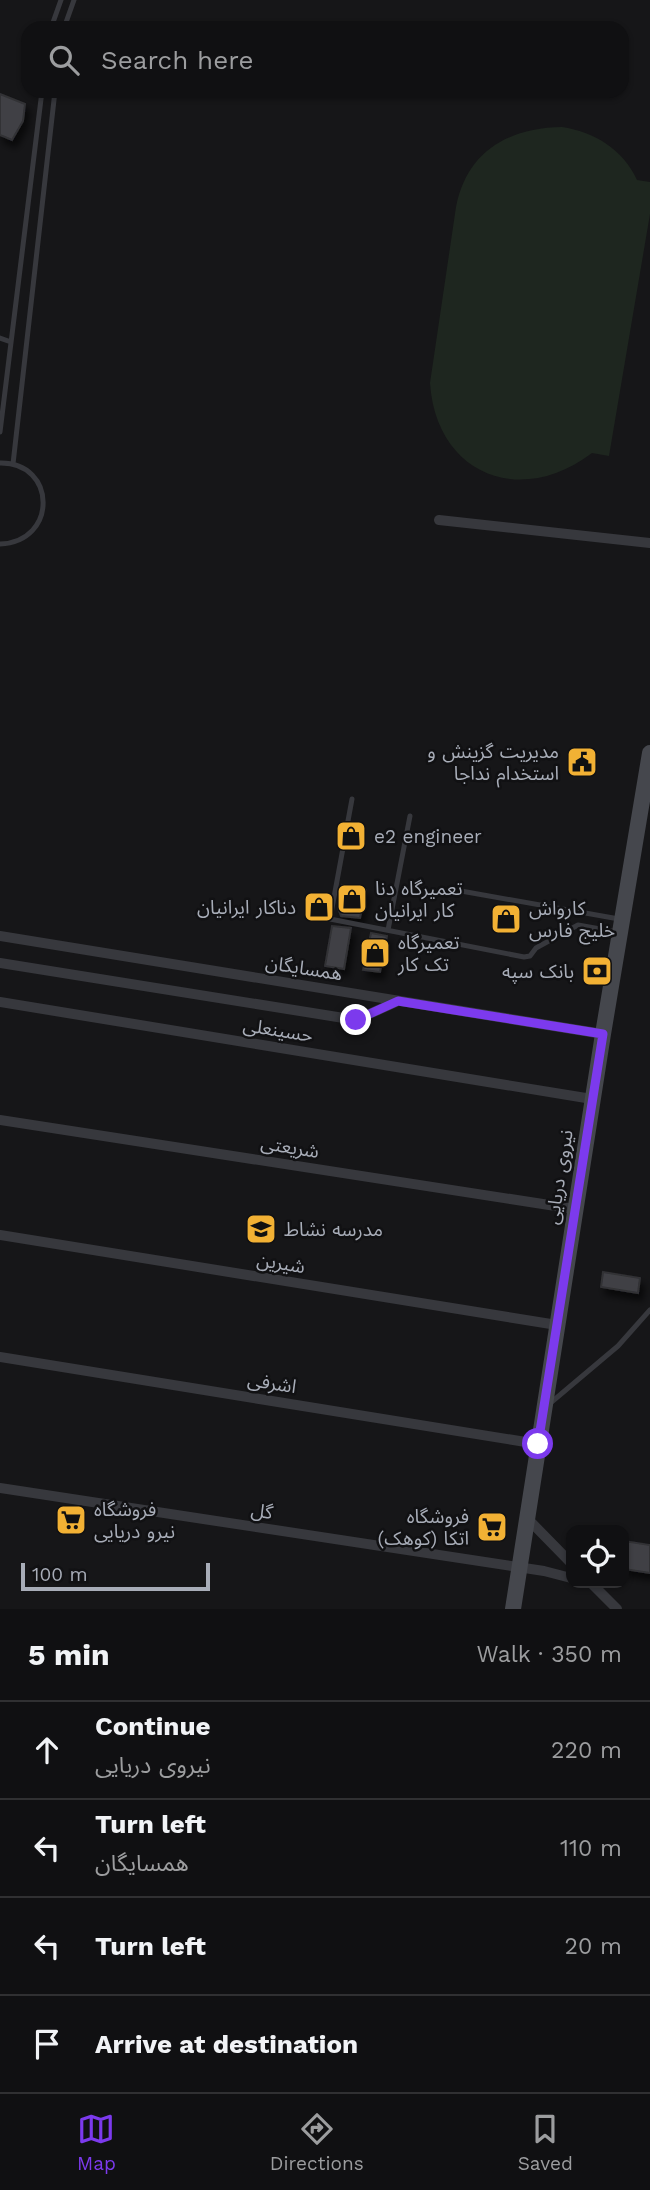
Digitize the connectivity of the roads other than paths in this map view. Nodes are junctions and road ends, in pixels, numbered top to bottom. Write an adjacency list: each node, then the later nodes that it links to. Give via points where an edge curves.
1 (61, 0): 3 (lane)
2 (74, 0): 4 (lane)
3 (53, 21)
4 (66, 21)
5 (41, 98): 8 (lane)
6 (54, 98): 11 (lane)
7 (0, 338): 8 (lane)
8 (11, 342): 9 (lane)
9 (0, 432)
10 (0, 463): 11 (lane)
11 (13, 464): 14 (lane, via 34,476 41,488 42,516 24,538)
12 (439, 520): 13 (street)
13 (650, 542)
14 (0, 544)
15 (650, 753): 19 (main road, نیروی دریایی)
16 (352, 799): 20 (lane, via 330,919)
17 (410, 816): 20 (lane)
18 (461, 891): 19 (lane)
19 (621, 926): 20 (lane, via 578,925 524,957); 25 (main road, نیروی دریایی)
20 (388, 930)
21 (0, 936): 23 (street, همسایگان)
22 (0, 963): 23 (street, via 356,1020)
23 (398, 1001): 25 (street, همسایگان)
24 (0, 1002): 26 (street, حسینعلی)
25 (603, 1034): 26 (main road, نیروی دریایی)
26 (593, 1099): 28 (main road, نیروی دریایی)
27 (0, 1120): 28 (street, شریعتی)
28 (575, 1209): 31 (main road, نیروی دریایی)
29 (0, 1235): 31 (street, شیرین)
30 (650, 1310): 33 (lane, via 618,1346)
31 (557, 1325): 33 (main road, نیروی دریایی)
32 (0, 1357): 34 (street, اشرفی)
33 (543, 1409): 34 (main road, نیروی دریایی)
34 (538, 1444): 36 (main road, نیروی دریایی)
35 (0, 1488): 38 (street, گل)
36 (526, 1517): 37 (street); 38 (main road, نیروی دریایی)
37 (566, 1558)
38 (519, 1569): 39 (street, گل); 41 (main road, نیروی دریایی)
39 (566, 1577)
40 (594, 1588): 42 (street)
41 (513, 1609)
42 (617, 1609)

